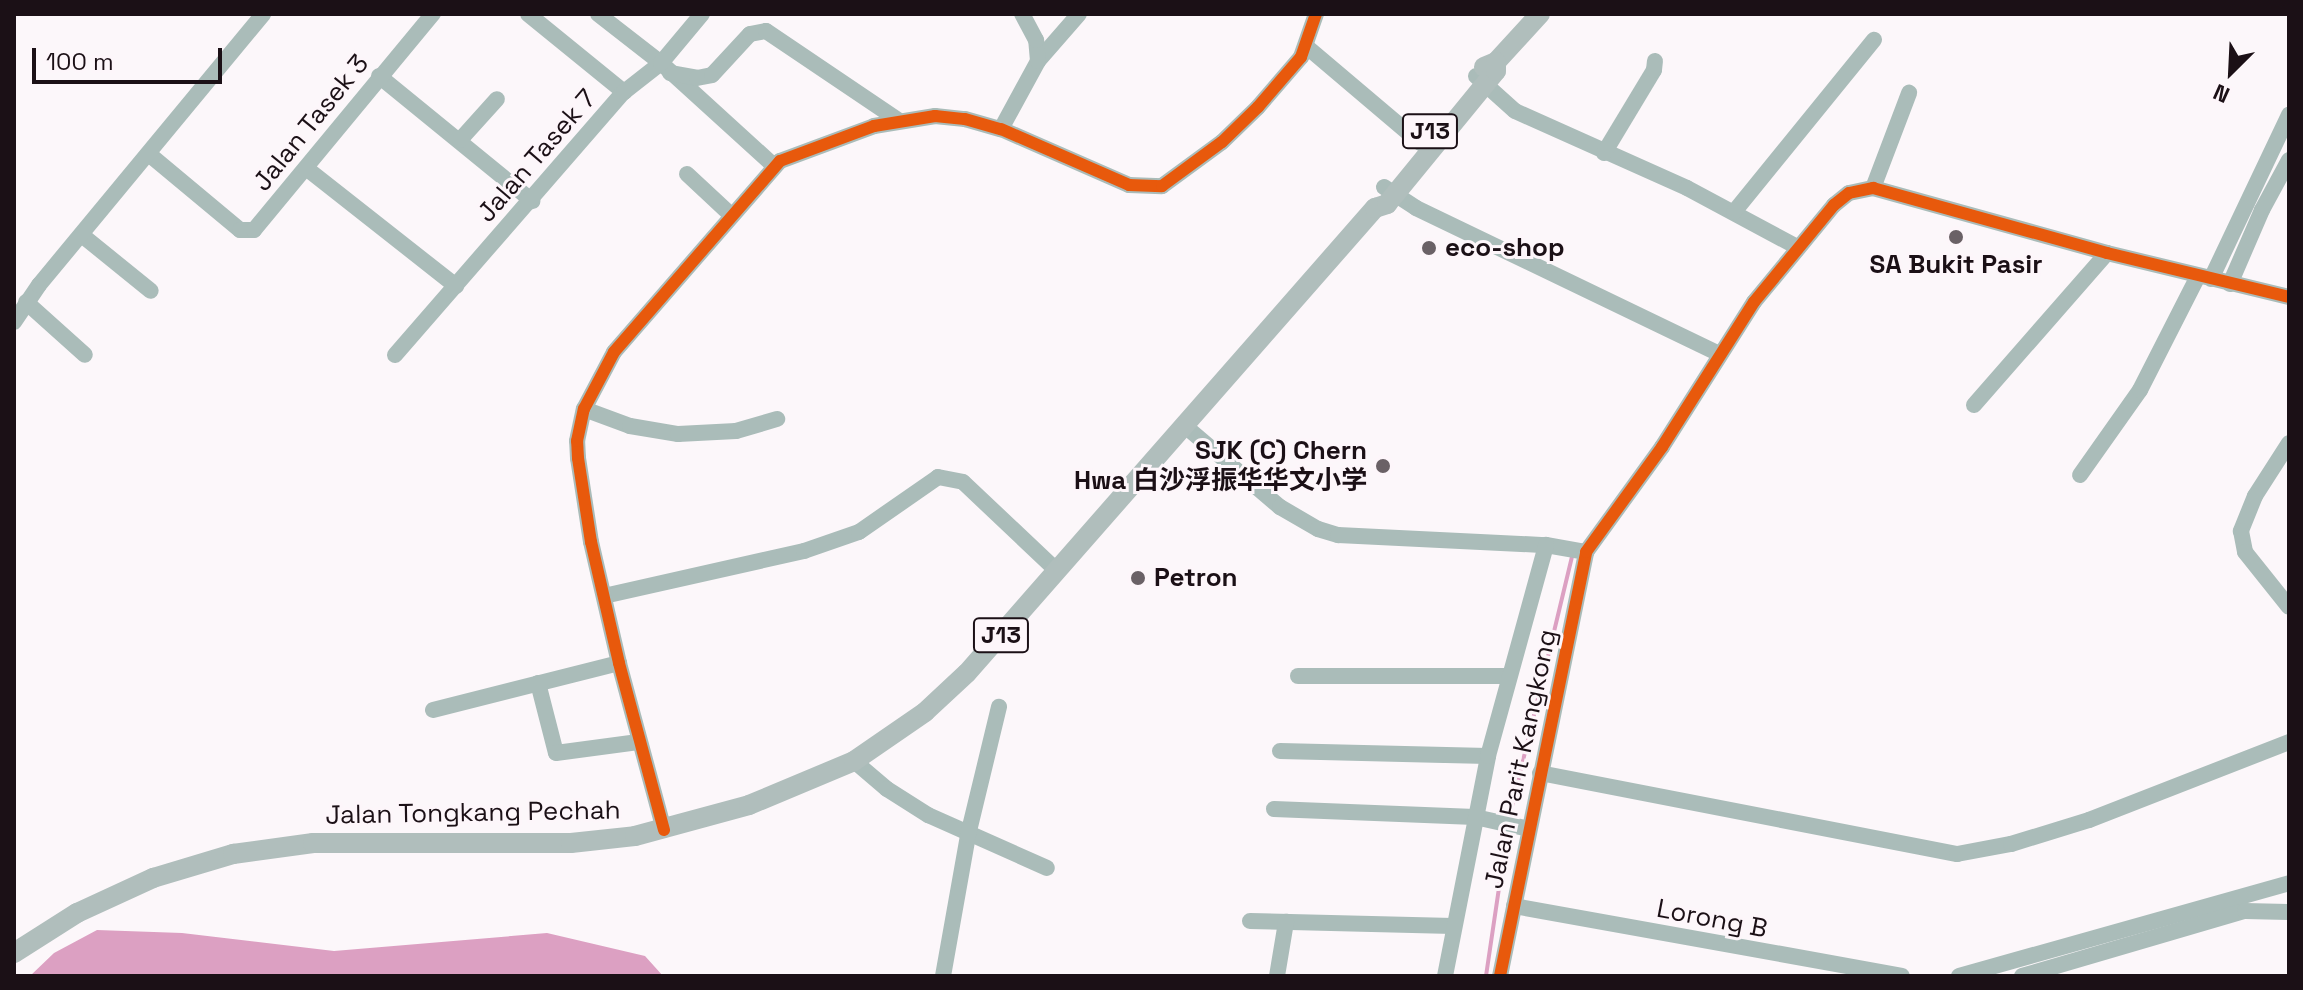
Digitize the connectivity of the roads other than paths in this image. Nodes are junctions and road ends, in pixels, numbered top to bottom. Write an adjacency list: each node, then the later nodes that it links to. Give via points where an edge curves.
1 (263, 14): 26 (street)
2 (433, 14): 15 (street, Jalan Tasek 3)
3 (528, 14): 17 (street)
4 (598, 14): 14 (street)
5 (702, 14): 14 (street, Jalan Tasek 7)
6 (1022, 14): 12 (street, via 1036,40)
7 (1079, 14): 12 (street)
8 (1316, 14): 11 (street)
9 (1540, 14): 16 (main road, Jalan Tongkang Pechah / J13, via 1496,62 1496,71)
10 (1874, 40): 34 (street)
11 (1307, 47): 22 (street, via 1240,126 1162,186 1129,185); 24 (street)
12 (1038, 61): 22 (street)
13 (1655, 61): 25 (street)
14 (665, 68): 17 (street, Jalan Tasek 7); 21 (street, via 697,78 712,75 750,34 766,31); 28 (street)
15 (379, 76): 23 (street); 29 (street, Jalan Tasek 3)
16 (1481, 80): 24 (main road, Jalan Tongkang Pechah / J13); 25 (street, via 1515,111); 32 (main road, Jalan Tongkang Pechah / J13)
17 (624, 92): 33 (street, Jalan Tasek 7)
18 (1909, 93): 31 (street)
19 (497, 99): 23 (street)
20 (2289, 115): 39 (street)
21 (898, 120): 22 (street, via 965,119); 28 (street)
22 (1001, 129)
23 (460, 140): 33 (street)
24 (1420, 143): 32 (main road, Jalan Tongkang Pechah / J13)
25 (1604, 153): 34 (street)
26 (150, 155): 29 (street, Jalan Tasek 3, via 248,232 259,226); 36 (street)
27 (2289, 160): 40 (street)
28 (773, 165): 35 (street)
29 (306, 168): 41 (street)
30 (687, 174): 35 (street)
31 (1873, 188): 37 (street, via 1849,193); 38 (street)
32 (1389, 191): 46 (street); 52 (main road, Jalan Tongkang Pechah / J13, via 1375,197 1375,208)
33 (532, 201): 41 (street, Jalan Tasek 7)
34 (1734, 212): 37 (street)
35 (731, 215): 50 (street, via 614,352)
36 (83, 236): 42 (street); 44 (street)
37 (1797, 247): 46 (street)
38 (2107, 253): 39 (street); 49 (street)
39 (2204, 278): 40 (street); 54 (street, via 2140,390)
40 (2230, 284): 43 (street)
41 (456, 286): 48 (street, Jalan Tasek 7)
42 (151, 291)
43 (2289, 297)
44 (26, 302): 45 (street); 47 (street)
45 (14, 322)
46 (1720, 354): 56 (street, via 1662,447)
47 (85, 355)
48 (395, 355)
49 (1974, 405)
50 (584, 409): 51 (street, via 630,426 678,434 736,431); 58 (street, via 578,458)
51 (777, 419)
52 (1185, 426): 55 (street, via 1280,507 1318,529 1338,535); 57 (main road, Jalan Tongkang Pechah / J13)
53 (2289, 443): 59 (street, via 2255,496 2241,531 2245,552)
54 (2080, 475)
55 (1546, 545): 56 (street); 62 (street)
56 (1586, 552): 71 (street, Jalan Parit Kangkong)
57 (1057, 571): 58 (street, via 963,482 938,477 859,532 804,551); 70 (main road, Jalan Tongkang Pechah / J13, via 947,692)
58 (604, 596): 60 (street)
59 (2289, 607)
60 (619, 663): 63 (street); 66 (street)
61 (1298, 676): 62 (street)
62 (1508, 676): 69 (street)
63 (538, 683): 65 (street); 66 (street, via 556,753)
64 (999, 707): 76 (street)
65 (433, 710)
66 (638, 742): 75 (street)
67 (2289, 742): 71 (street, via 2089,820 1957,854)
68 (1280, 751): 69 (street)
69 (1488, 756): 73 (street)
70 (854, 761): 75 (main road, Jalan Tongkang Pechah / J13, via 773,797); 76 (street, via 887,789)
71 (1540, 773): 74 (street, Jalan Parit Kangkong)
72 (1274, 809): 73 (street)
73 (1475, 817): 74 (street); 83 (street)
74 (1522, 828): 79 (street, Jalan Parit Kangkong)
75 (664, 830): 84 (main road, Jalan Tongkang Pechah / J13, via 571,843 344,842 233,854 153,878 77,913)
76 (968, 835): 77 (street); 86 (street)
77 (1047, 868)
78 (2289, 883): 85 (street)
79 (1514, 906): 89 (street, Jalan Parit Kangkong); 90 (street, Lorong B)
80 (2289, 912): 92 (street, via 2245,911)
81 (1250, 921): 82 (street)
82 (1286, 922): 83 (street); 87 (street)
83 (1453, 926): 88 (street)
84 (14, 953)
85 (2001, 972): 91 (street)
86 (943, 976)
87 (1277, 976)
88 (1445, 976)
89 (1500, 976)
90 (1902, 976)
91 (1959, 976)
92 (2022, 976)

